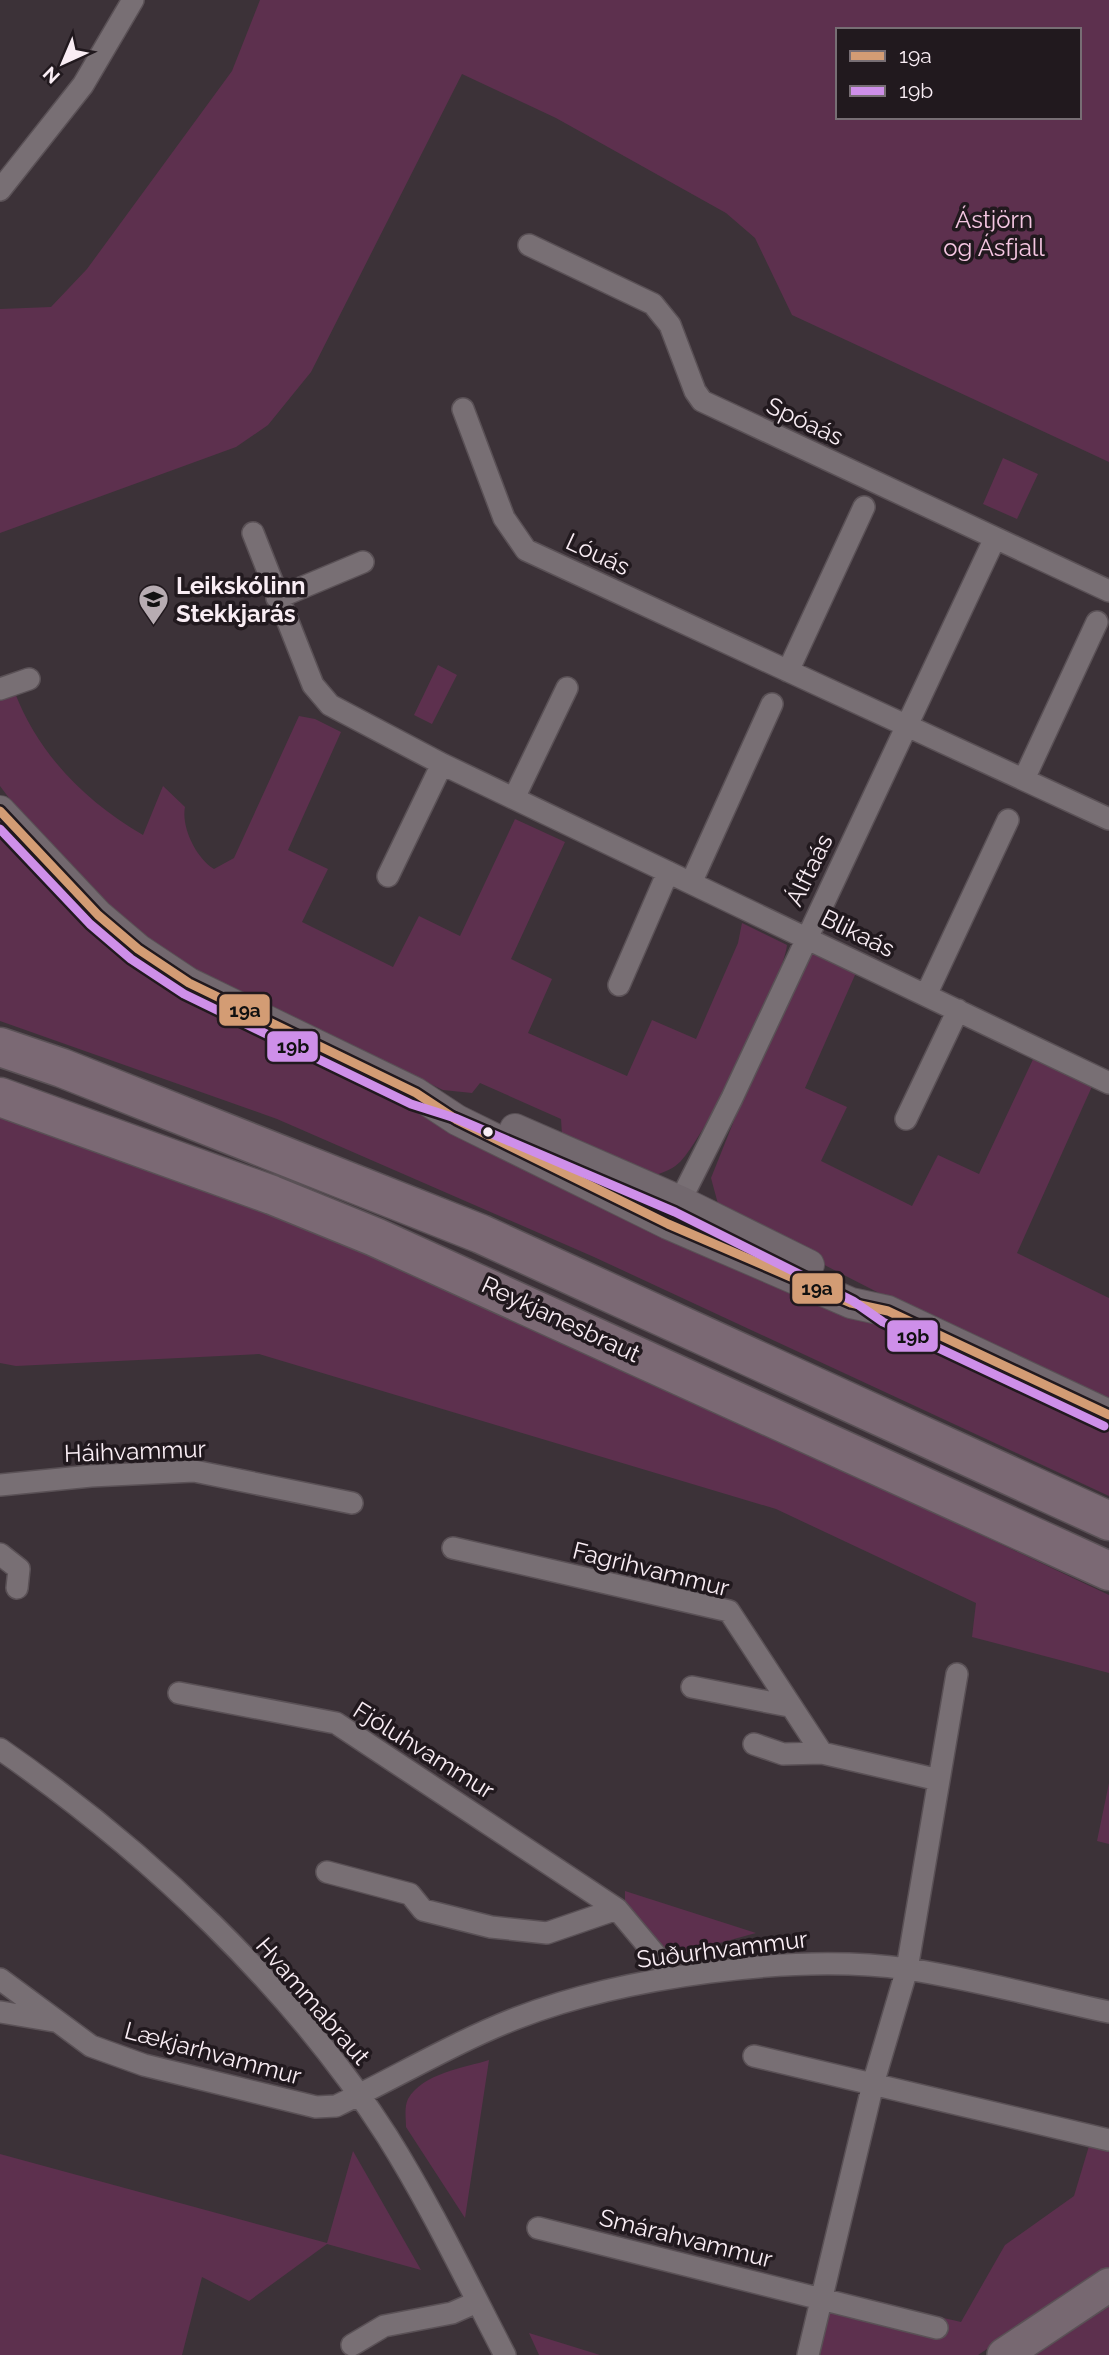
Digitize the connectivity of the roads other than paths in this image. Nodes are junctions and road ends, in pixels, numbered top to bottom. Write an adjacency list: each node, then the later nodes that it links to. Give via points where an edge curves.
1 (133, 0): 2 (street, via 83,85)
2 (0, 190)
3 (530, 245): 7 (street, Spóaás, via 653,304 670,325 702,401)
4 (463, 409): 12 (street, Lóuás, via 504,518 526,550)
5 (864, 507): 12 (street)
6 (253, 534): 10 (street, Blikaás)
7 (995, 538): 9 (street, Spóaás); 17 (street, Álftaás)
8 (363, 562): 10 (street)
9 (1109, 591)
10 (277, 598): 18 (street, Blikaás, via 313,685 330,705)
11 (1097, 622): 19 (street)
12 (788, 671): 17 (street, Lóuás)
13 (29, 678): 15 (street)
14 (567, 688): 20 (street)
15 (0, 690)
16 (772, 704): 26 (street)
17 (908, 726): 19 (street, Lóuás); 27 (street, Álftaás)
18 (442, 764): 20 (street, Blikaás); 25 (street)
19 (1024, 779): 22 (street, Lóuás)
20 (514, 798): 24 (street, Blikaás)
21 (0, 811): 35 (street, via 98,915 189,983 416,1093 480,1114)
22 (1109, 819)
23 (1008, 820): 29 (street)
24 (668, 872): 26 (street, Blikaás); 28 (street)
25 (388, 876)
26 (691, 883): 27 (street, Blikaás)
27 (806, 938): 29 (street, Blikaás); 35 (street, Álftaás)
28 (619, 985)
29 (926, 995): 30 (street, Blikaás)
30 (958, 1010): 32 (street, Blikaás); 34 (street)
31 (0, 1047): 39 (highway, Reykjanesbraut, via 481,1234)
32 (1106, 1074)
33 (0, 1097): 42 (highway, Reykjanesbraut, via 375,1237)
34 (906, 1119)
35 (674, 1213): 36 (street, via 859,1290 888,1311)
36 (1109, 1415)
37 (0, 1485): 38 (street, Háihvammur, via 194,1471)
38 (352, 1503)
39 (1109, 1521)
40 (453, 1548): 47 (street, Fagrihvammur, via 729,1611)
41 (0, 1554): 43 (street, via 19,1569)
42 (1109, 1571)
43 (17, 1588)
44 (957, 1674): 51 (street)
45 (692, 1687): 47 (street)
46 (178, 1693): 53 (street, Fjóluhvammur, via 336,1723)
47 (789, 1706): 50 (street, Fagrihvammur)
48 (754, 1744): 50 (street, via 783,1754)
49 (0, 1749): 62 (street, Hvammabraut, via 93,1816 174,1890 292,2011)
50 (822, 1753): 51 (street)
51 (939, 1780): 54 (street)
52 (327, 1872): 53 (street, via 410,1894 422,1910 502,1928 547,1933)
53 (617, 1909): 55 (street, Fjóluhvammur)
54 (906, 1969): 55 (street, Suðurhvammur, via 817,1963); 58 (street, Suðurhvammur); 61 (street)
55 (674, 1977): 62 (street, Suðurhvammur, via 518,2017)
56 (0, 1979): 59 (street, Lækjarhvammur)
57 (1, 2011): 59 (street, Lækjarhvammur)
58 (1109, 2012)
59 (60, 2022): 62 (street, Lækjarhvammur, via 91,2046 144,2065 249,2091 316,2107 336,2106)
60 (754, 2056): 61 (street)
61 (873, 2084): 63 (street); 66 (street)
62 (359, 2095): 67 (street, Hvammabraut, via 396,2151)
63 (1109, 2140)
64 (538, 2228): 66 (street, Smárahvammur)
65 (1109, 2285): 72 (main road)
66 (822, 2298): 68 (street, Smárahvammur); 71 (street)
67 (477, 2302): 69 (street, via 452,2313 384,2326); 70 (street, Hvammabraut)
68 (937, 2328)
69 (352, 2345)
70 (505, 2355)
71 (808, 2355)
72 (1004, 2355)

